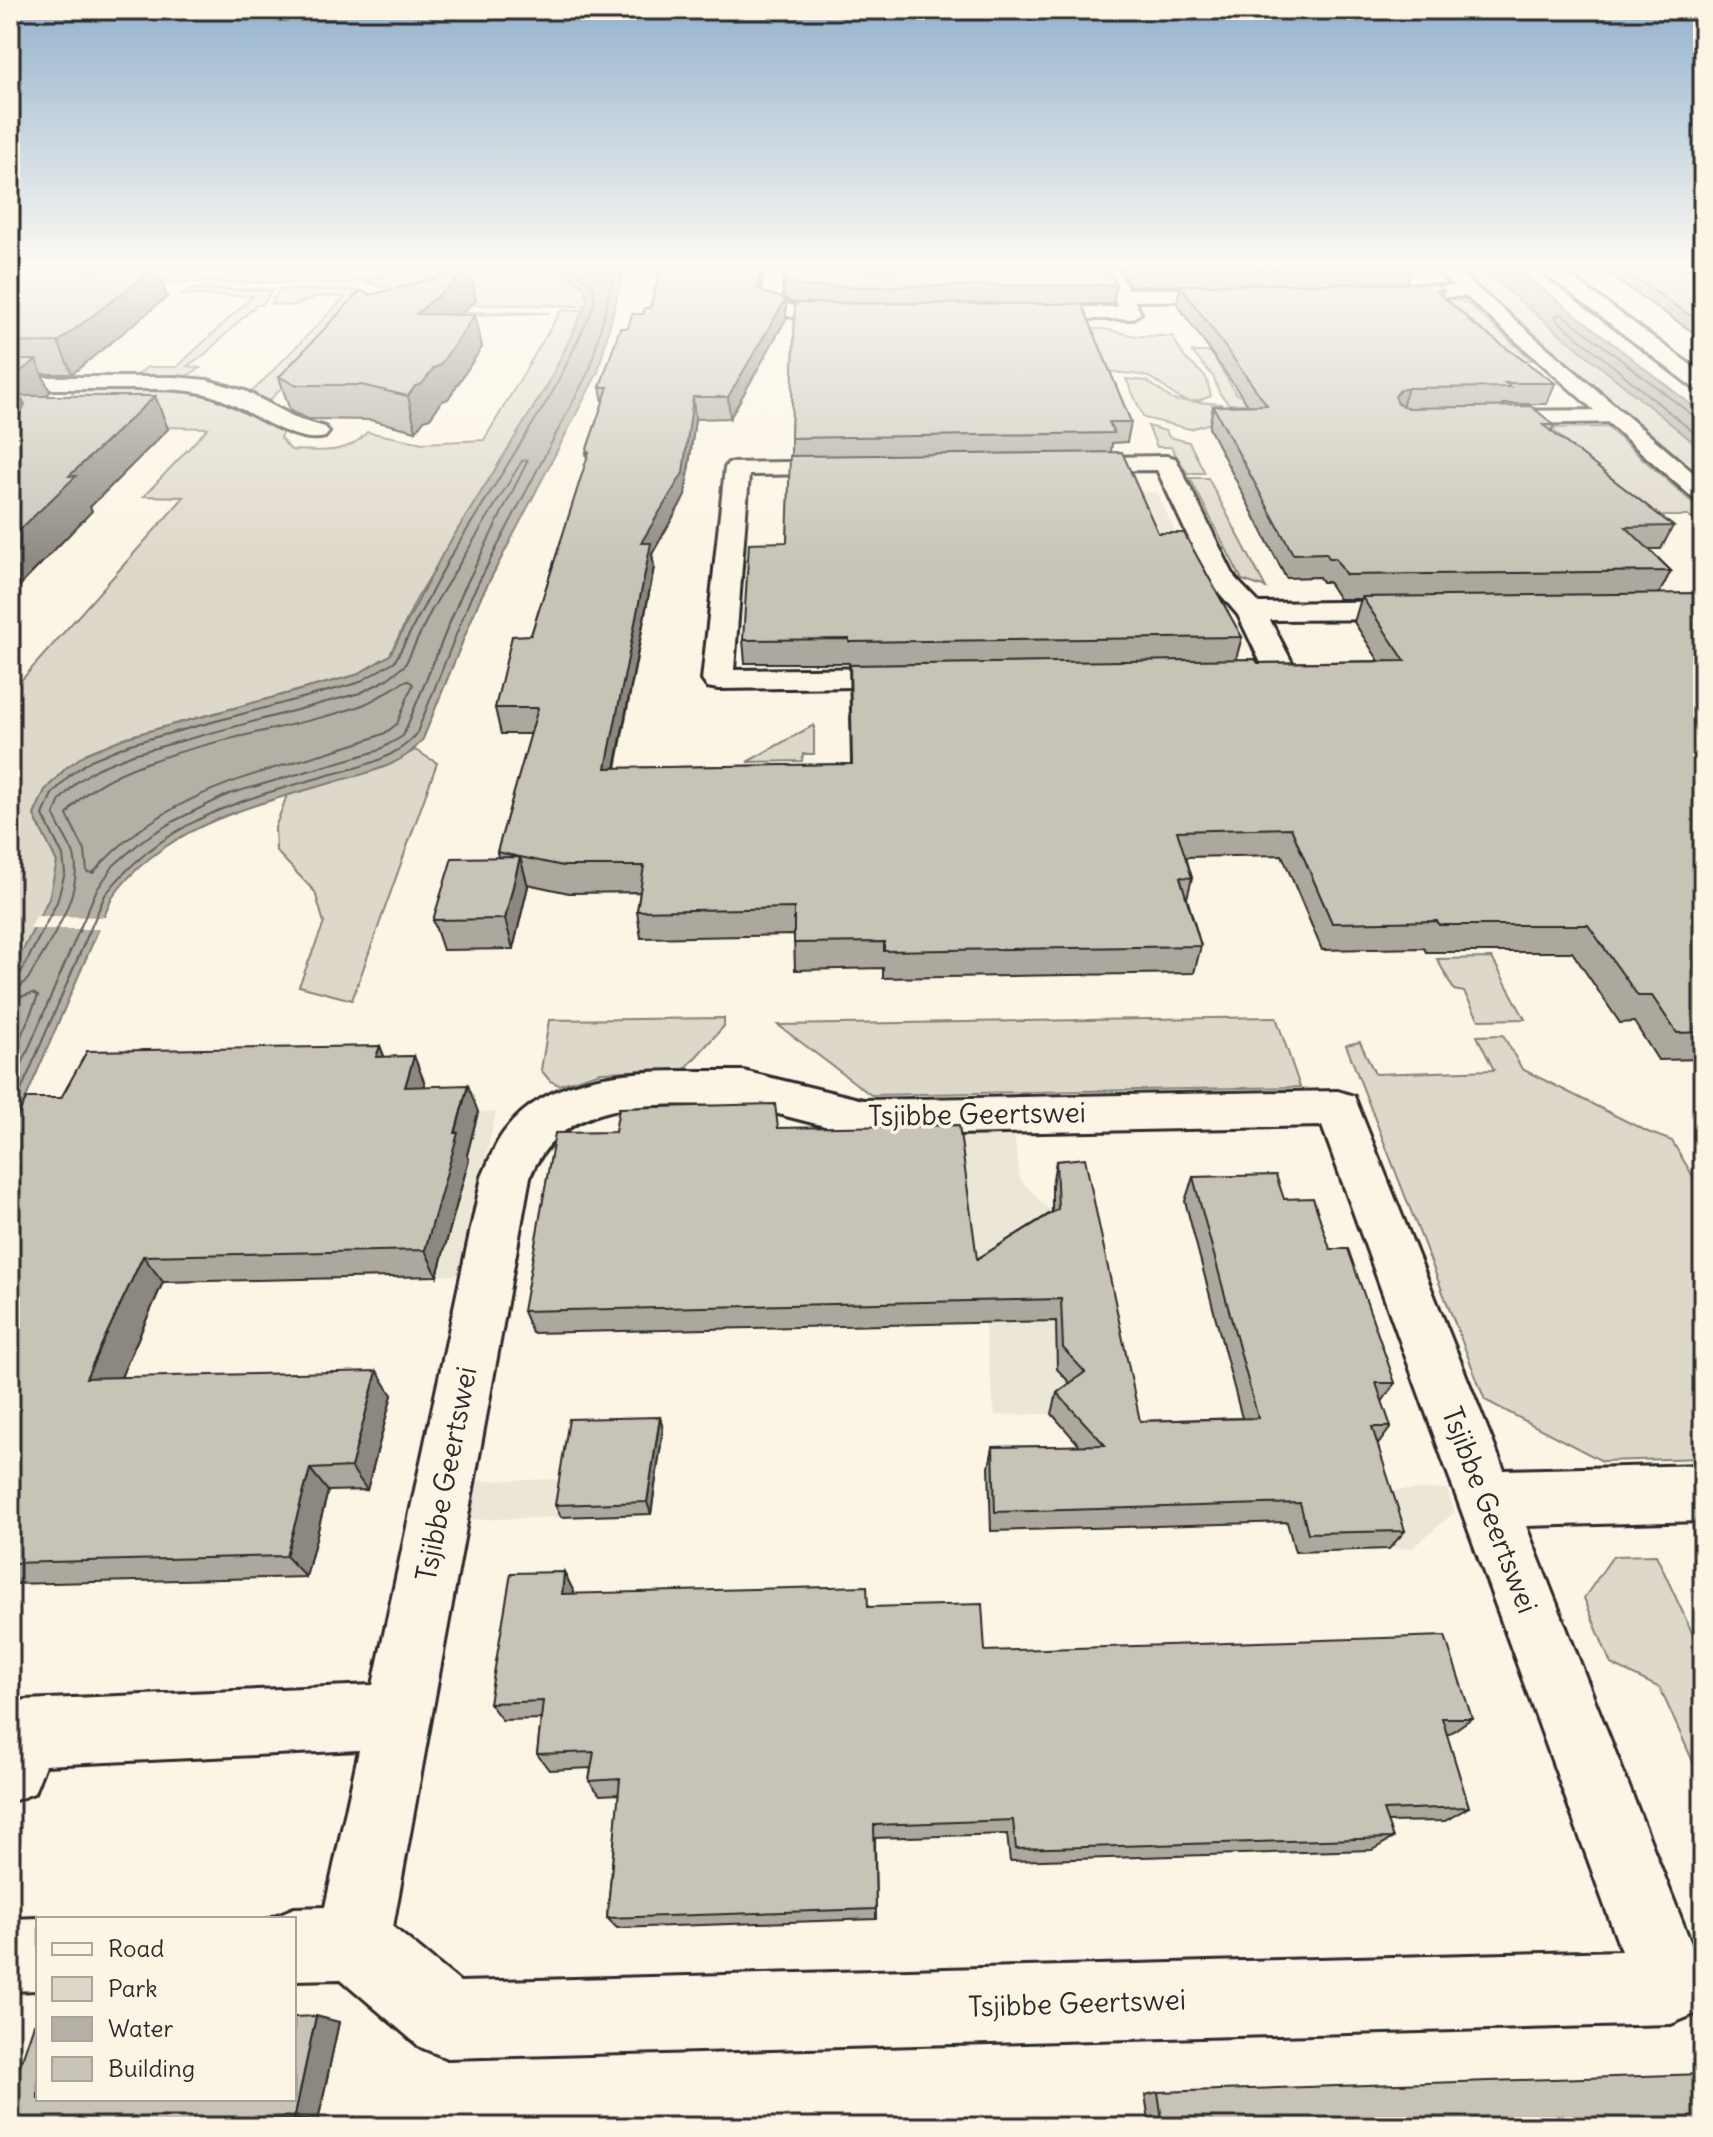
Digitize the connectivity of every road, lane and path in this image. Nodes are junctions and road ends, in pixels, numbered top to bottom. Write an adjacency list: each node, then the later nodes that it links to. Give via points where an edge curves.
1 (1559, 369): 5 (street)
2 (1682, 369): 4 (street)
3 (10, 383): 7 (street, via 194,385 221,390)
4 (1703, 384)
5 (1615, 417): 6 (street); 8 (street)
6 (1462, 418)
7 (317, 432)
8 (1703, 494)
9 (1445, 609): 10 (street)
10 (1251, 612): 10 (street, via 1223,581 1166,463 738,455 718,680 1281,672)
11 (1703, 1493): 12 (street)
12 (1487, 1499): 13 (street, Tsjibbe Geertswei, via 1338,1108 863,1118 743,1088 605,1092 573,1101 543,1120 520,1145 506,1177); 15 (street, Tsjibbe Geertswei, via 1671,1987 447,2020)
13 (397, 1716): 14 (street); 15 (street, Tsjibbe Geertswei)
14 (18, 1751)
15 (324, 1943)
16 (36, 1954): 17 (street)
17 (10, 1955)

